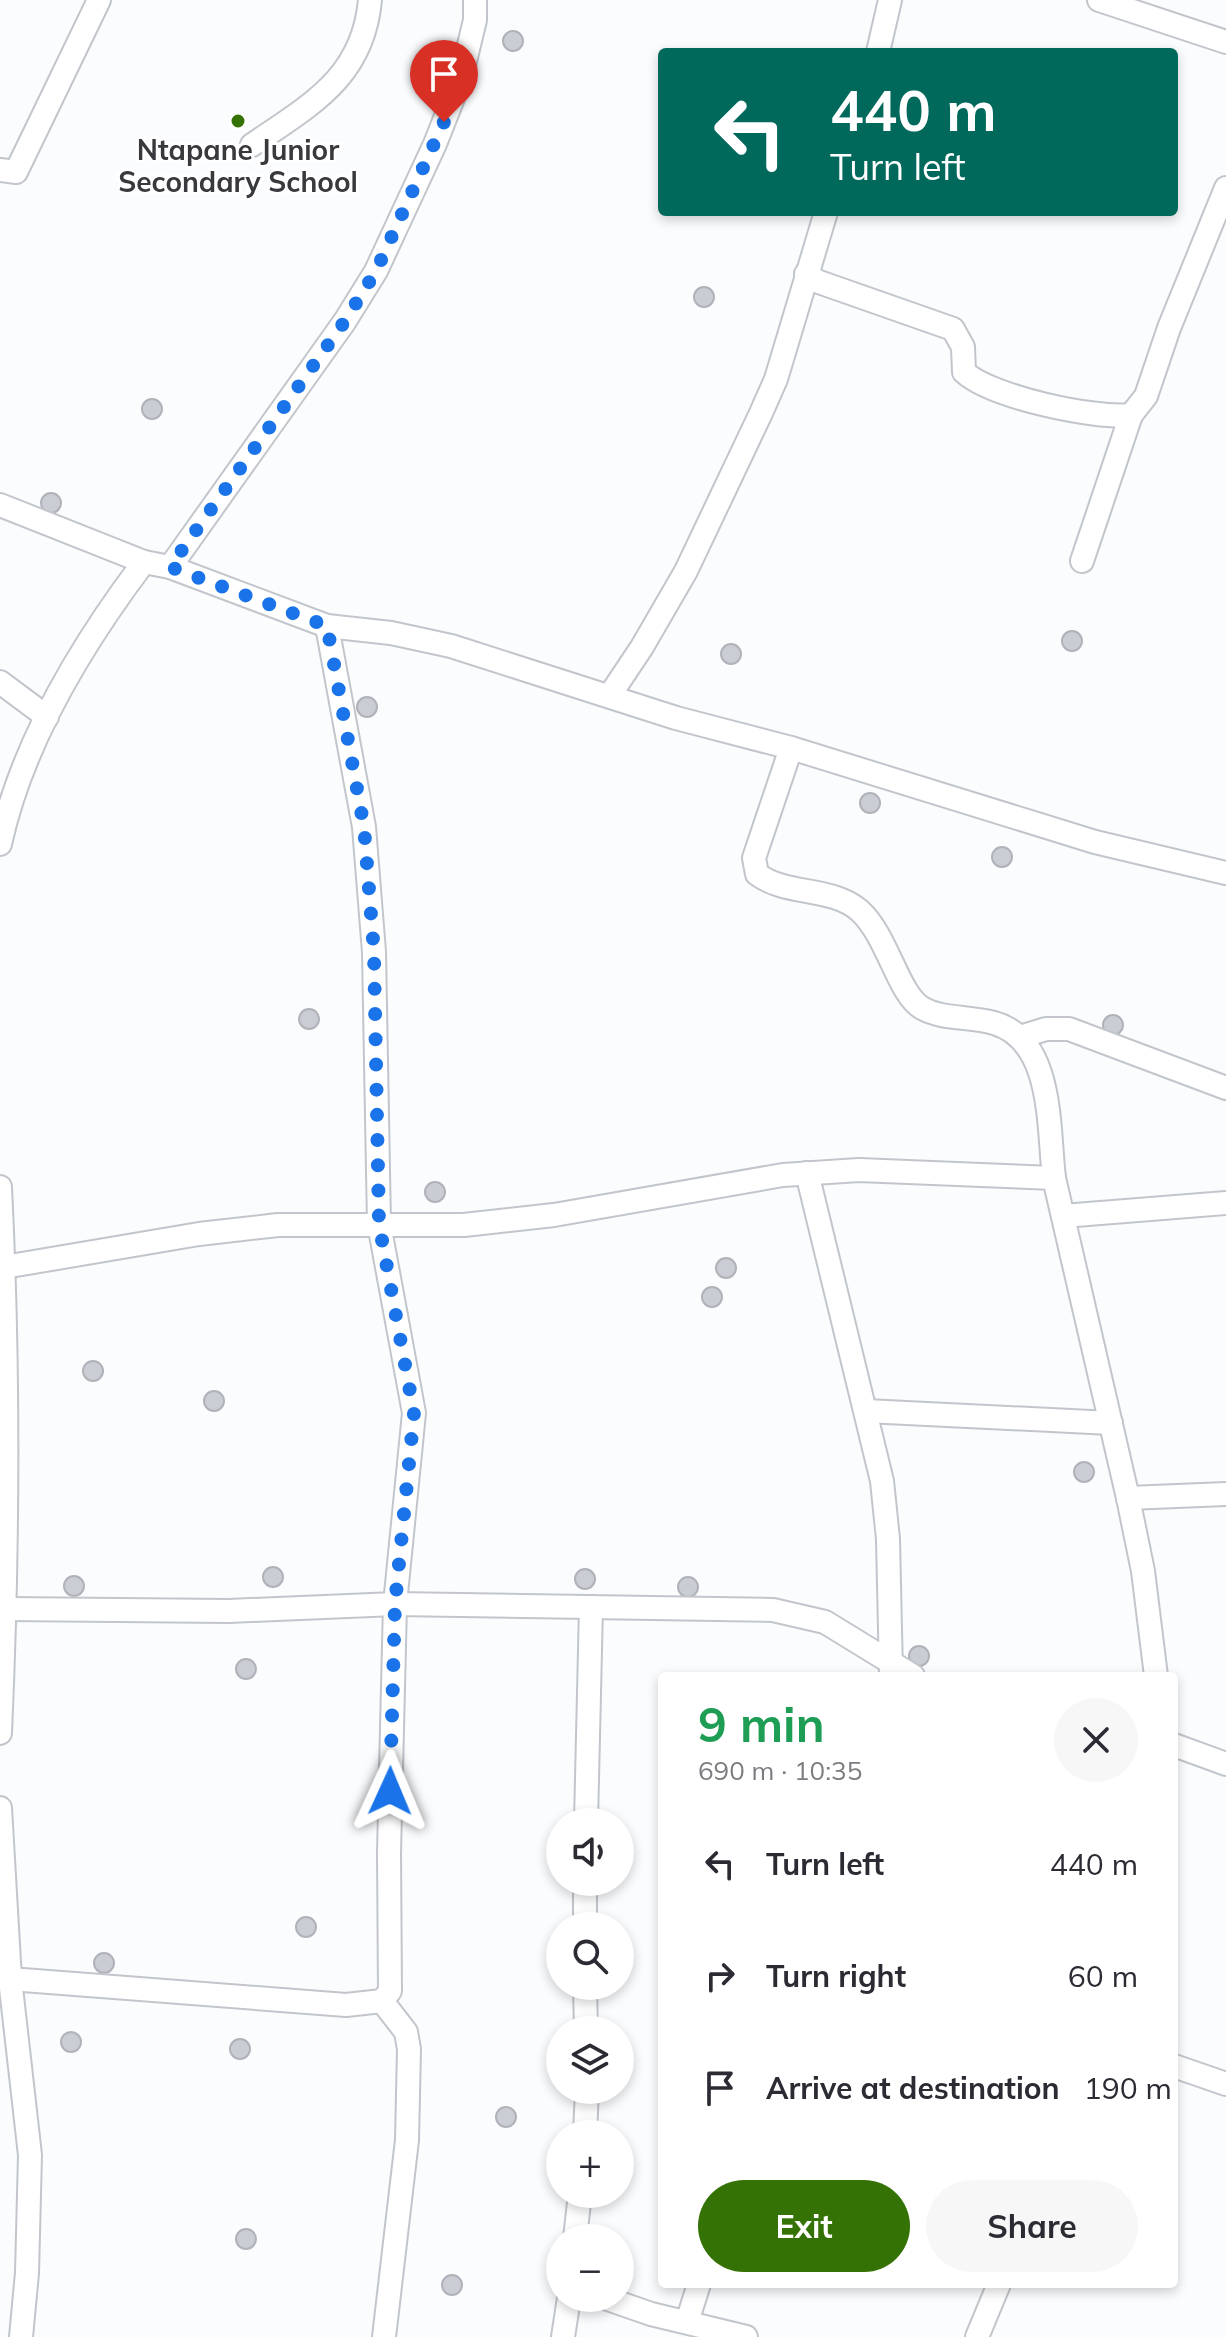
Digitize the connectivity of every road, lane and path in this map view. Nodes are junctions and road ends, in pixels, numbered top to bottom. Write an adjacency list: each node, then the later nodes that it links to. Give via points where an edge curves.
1 (99, 0): 9 (street, via 16,172)
2 (370, 0): 8 (street, via 353,62 326,94)
3 (475, 0): 17 (street, via 461,78 376,271)
4 (890, 0): 7 (street)
5 (1099, 0): 6 (street)
6 (1226, 42)
7 (879, 48)
8 (252, 145)
9 (0, 170)
10 (1226, 188): 13 (street, via 1146,396)
11 (825, 216): 12 (street)
12 (806, 274): 13 (street, via 953,329 963,347 964,372 978,382 1045,403); 20 (street, via 761,413 686,571)
13 (1131, 415): 15 (street)
14 (0, 505): 16 (street)
15 (1082, 561)
16 (144, 562): 17 (street); 21 (street, via 104,615)
17 (170, 567): 18 (street)
18 (327, 626): 20 (street, via 451,646); 32 (street, via 365,840 374,952)
19 (0, 682): 21 (street)
20 (610, 695): 22 (street)
21 (47, 717): 23 (street)
22 (791, 748): 24 (street, via 1095,842); 25 (street, via 754,858 757,874 857,909 885,944 911,999 923,1008 991,1022)
23 (0, 844)
24 (1226, 873)
25 (1020, 1037): 26 (street, via 1069,1029); 28 (street, via 1043,1080)
26 (1226, 1088)
27 (807, 1173): 28 (street, via 859,1170); 32 (street, via 554,1215 464,1225); 34 (street)
28 (1054, 1178): 31 (street)
29 (0, 1187): 33 (street)
30 (1226, 1203): 31 (street)
31 (1063, 1216): 35 (street)
32 (379, 1224): 33 (street, via 278,1225 199,1234); 38 (street, via 414,1413)
33 (4, 1267): 40 (street)
34 (866, 1411): 35 (street); 41 (street, via 888,1539)
35 (1111, 1423): 37 (street)
36 (1226, 1494): 37 (street)
37 (1128, 1498): 42 (street)
38 (395, 1604): 39 (street); 40 (street, via 229,1611); 49 (street, via 392,1977)
39 (591, 1607): 41 (street, via 804,1615 825,1622); 47 (street)
40 (5, 1609): 43 (street)
41 (891, 1671)
42 (1156, 1672)
43 (0, 1733)
44 (1178, 1746): 45 (street)
45 (1226, 1764)
46 (0, 1808): 48 (street)
47 (586, 1808)
48 (10, 1979): 49 (street, via 311,2003); 57 (street, via 30,2155)
49 (382, 2001): 58 (street, via 406,2032 409,2049 407,2140)
50 (1178, 2067): 51 (street)
51 (1226, 2084)
52 (698, 2288): 56 (street)
53 (997, 2288): 61 (street)
54 (634, 2306): 56 (street)
55 (567, 2312): 59 (street)
56 (687, 2322): 60 (street)
57 (21, 2337)
58 (384, 2337)
59 (563, 2337)
60 (746, 2337)
61 (977, 2337)

